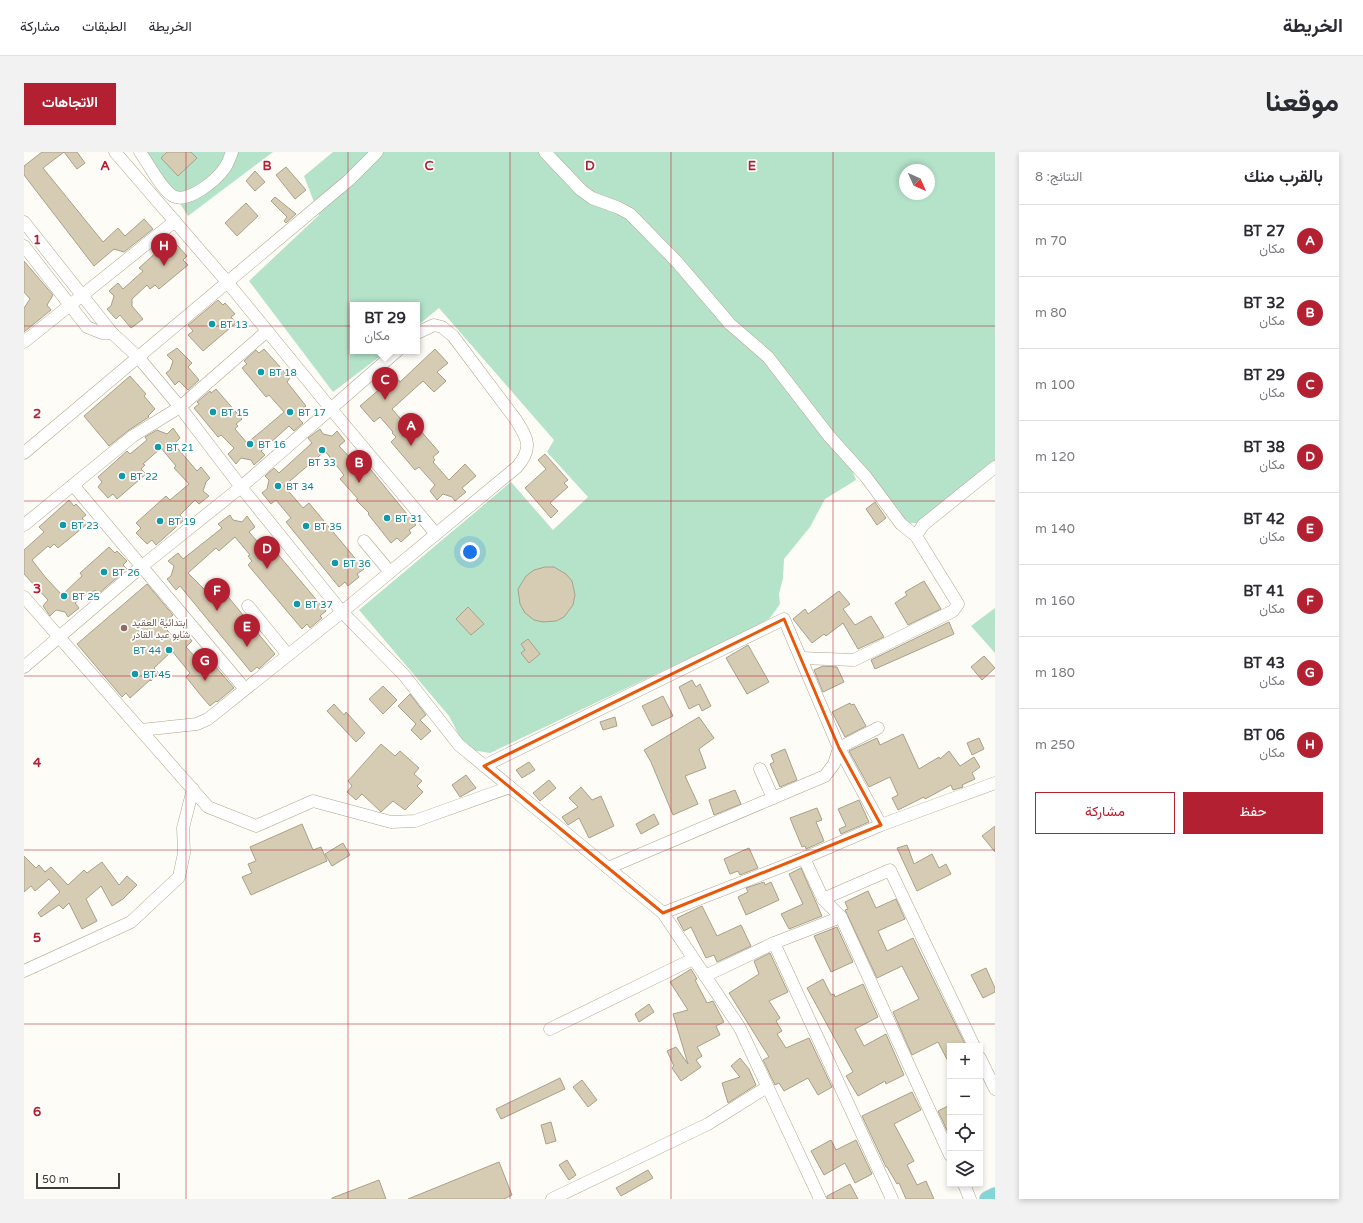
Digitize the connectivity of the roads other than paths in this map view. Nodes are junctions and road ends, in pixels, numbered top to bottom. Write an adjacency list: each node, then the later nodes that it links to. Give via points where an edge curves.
1 (115, 152): 6 (street)
2 (140, 152): 3 (street, via 167,191 182,199 217,178 226,167)
3 (232, 152)
4 (377, 152): 9 (street, via 349,180)
5 (545, 152): 26 (street, via 580,190 592,198 630,214 677,262 730,324 768,356 901,524)
6 (175, 221): 9 (street); 10 (street)
7 (24, 222): 10 (street)
8 (24, 246): 11 (street)
9 (228, 283): 12 (street); 17 (street)
10 (82, 297): 11 (street); 14 (street)
11 (71, 306): 14 (street, via 87,327 102,333); 15 (street)
12 (267, 331): 18 (street); 19 (street)
13 (420, 332): 25 (street, via 434,325 453,336 516,420 524,432 528,445 526,456 517,467)
14 (112, 333): 17 (street)
15 (24, 342)
16 (394, 354): 19 (street)
17 (138, 357): 18 (street); 20 (street)
18 (180, 407): 22 (street, via 133,436); 23 (street)
19 (331, 409): 23 (street); 25 (street)
20 (24, 453)
21 (995, 467): 26 (street, via 923,524)
22 (73, 485): 24 (street); 28 (street)
23 (241, 487): 28 (street); 32 (street)
24 (24, 524)
25 (436, 534): 29 (street)
26 (916, 536): 35 (street, via 958,604 953,611 854,660)
27 (364, 541): 29 (street)
28 (141, 567): 33 (street); 37 (street)
29 (390, 572): 32 (street)
30 (24, 597): 33 (street)
31 (248, 606): 34 (street)
32 (342, 612): 34 (street); 41 (street, via 404,675 459,745)
33 (59, 636): 36 (street); 39 (street)
34 (288, 655): 37 (street)
35 (801, 658): 40 (street); 41 (street, via 784,619)
36 (24, 667)
37 (245, 689): 39 (street, via 208,719 197,724)
38 (878, 728): 40 (street)
39 (141, 730): 45 (street)
40 (839, 748): 46 (street, via 834,764 825,776); 47 (street)
41 (484, 766): 44 (street)
42 (760, 769): 46 (street)
43 (995, 783): 47 (street)
44 (510, 787): 45 (street, via 415,821 392,822 313,801 256,826 208,806); 49 (street)
45 (193, 789): 55 (street, via 183,828 184,853 179,877 131,922)
46 (772, 798): 49 (street)
47 (882, 825): 48 (street)
48 (804, 858): 50 (street); 51 (street)
49 (608, 868): 51 (street)
50 (823, 899): 52 (street); 58 (street, via 890,870)
51 (663, 913): 54 (street)
52 (841, 917): 53 (street); 62 (street)
53 (774, 943): 56 (street); 67 (street)
54 (693, 958): 56 (street); 57 (street)
55 (24, 970)
56 (705, 976): 60 (street, via 740,1028)
57 (550, 1028)
58 (973, 1043)
59 (983, 1064): 61 (street)
60 (767, 1087): 65 (street, via 708,1124); 66 (street)
61 (995, 1089)
62 (949, 1151)
63 (965, 1187): 68 (street)
64 (995, 1195): 69 (main road)
65 (552, 1199)
66 (820, 1199)
67 (892, 1199)
68 (970, 1199)
69 (987, 1199)

